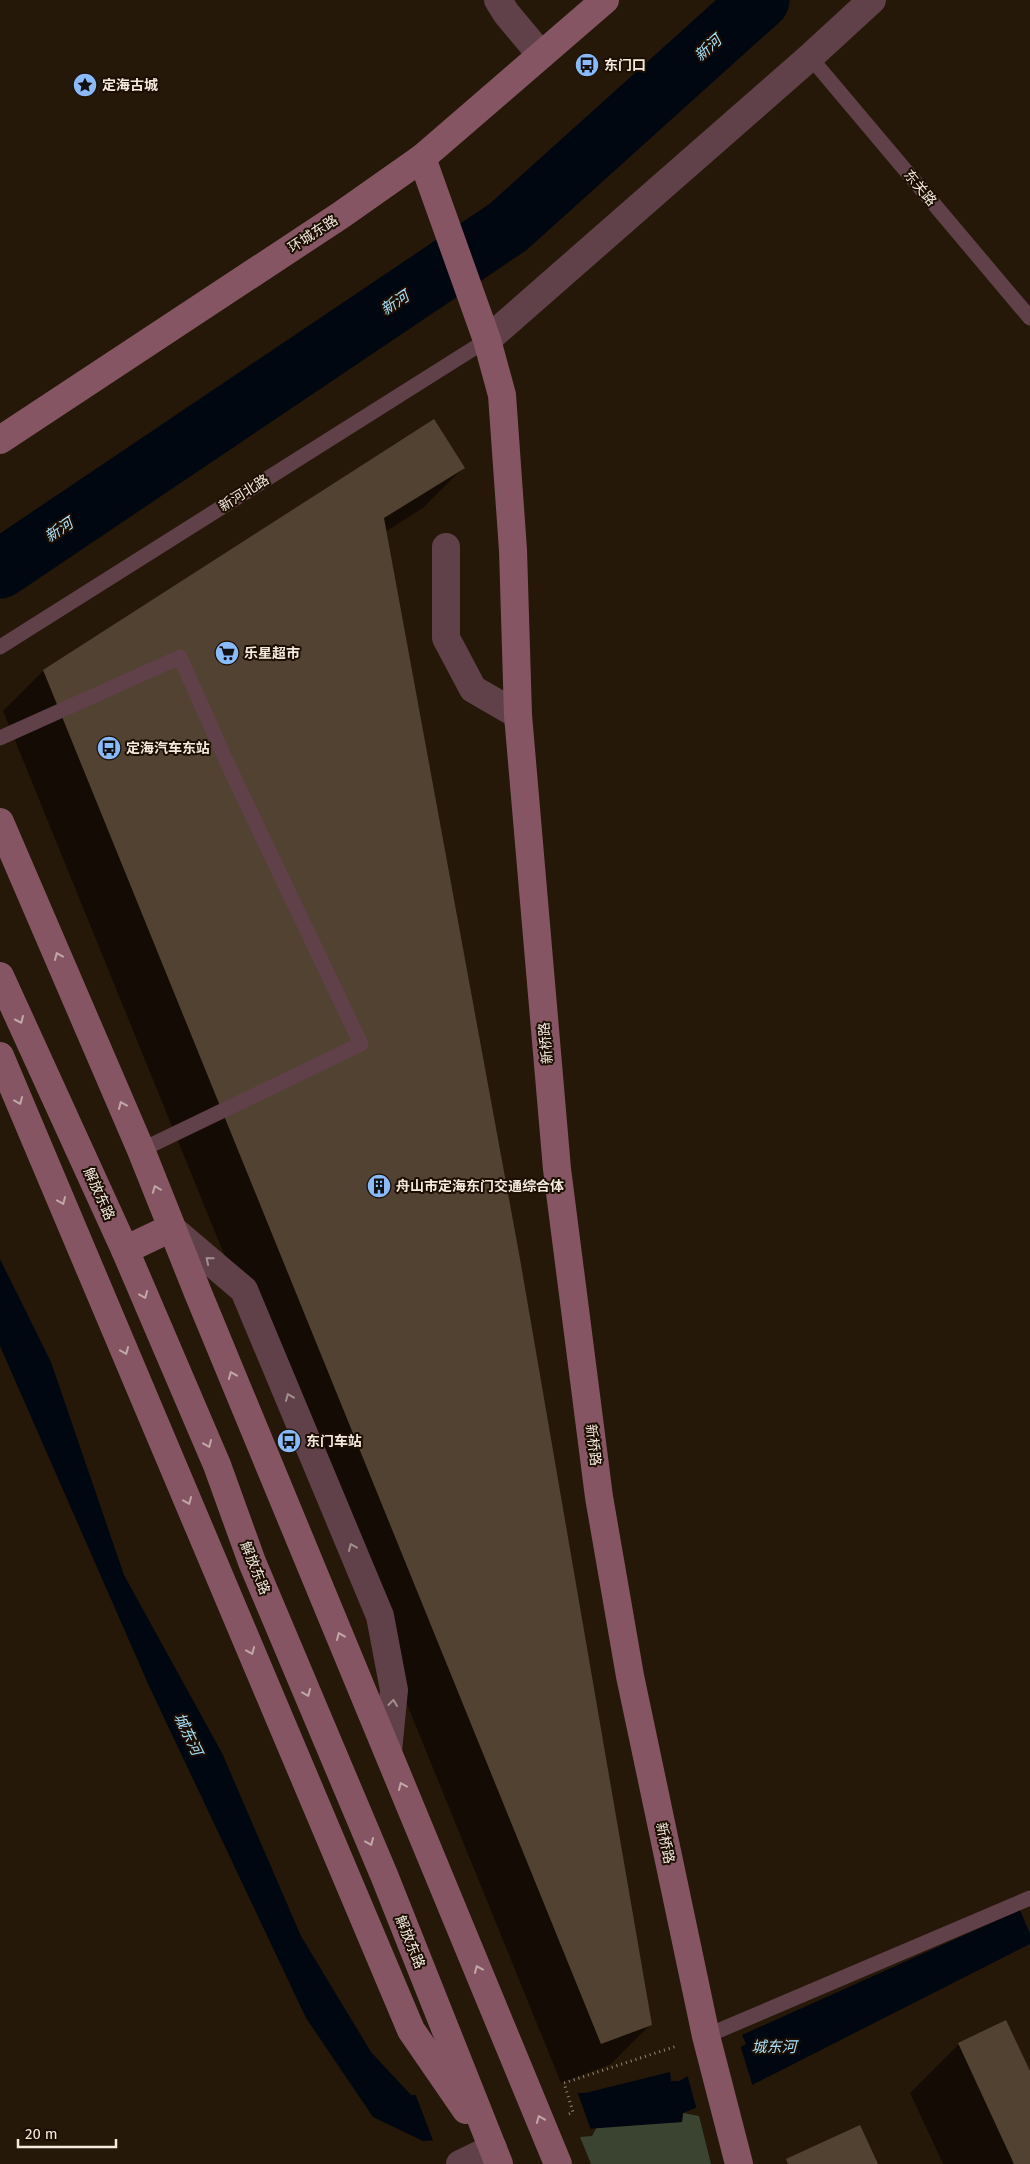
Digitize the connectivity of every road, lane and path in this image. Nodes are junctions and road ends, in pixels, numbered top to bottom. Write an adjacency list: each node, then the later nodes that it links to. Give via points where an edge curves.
1 (498, 0): 4 (street)
2 (605, 0): 4 (street, 环城东路)
3 (872, 0): 5 (street)
4 (541, 55): 6 (street, 环城东路)
5 (810, 57): 7 (lane, 东关路); 8 (street)
6 (422, 158): 8 (street, 新桥路); 9 (street, 环城东路)
7 (1030, 318)
8 (487, 340): 11 (lane, 新河北路); 12 (street, 新桥路, via 502,395 513,550)
9 (0, 440)
10 (446, 547): 12 (street, via 446,638 473,689)
11 (0, 646)
12 (518, 715): 22 (street, 新桥路, via 557,1169 599,1497 630,1676)
13 (0, 738): 17 (lane, via 180,657 361,1044)
14 (0, 822): 17 (street, one-way to 14)
15 (0, 976): 19 (street, 解放东路, one-way to 19)
16 (0, 1056): 24 (street, one-way to 24, via 411,2030)
17 (141, 1150): 18 (street, one-way to 17)
18 (171, 1228): 19 (street); 20 (street, one-way to 18); 20 (street, one-way to 18, via 394,1690 380,1616 244,1290)
19 (124, 1250): 24 (street, 解放东路, one-way to 24, via 217,1465 252,1562 384,1875)
20 (388, 1751): 26 (street, one-way to 20)
21 (1030, 1898): 22 (lane)
22 (708, 2046): 23 (path, via 564,2083); 27 (street, 新桥路)
23 (573, 2112)
24 (496, 2156): 25 (street)
25 (460, 2164)
26 (558, 2164)
27 (739, 2164)

